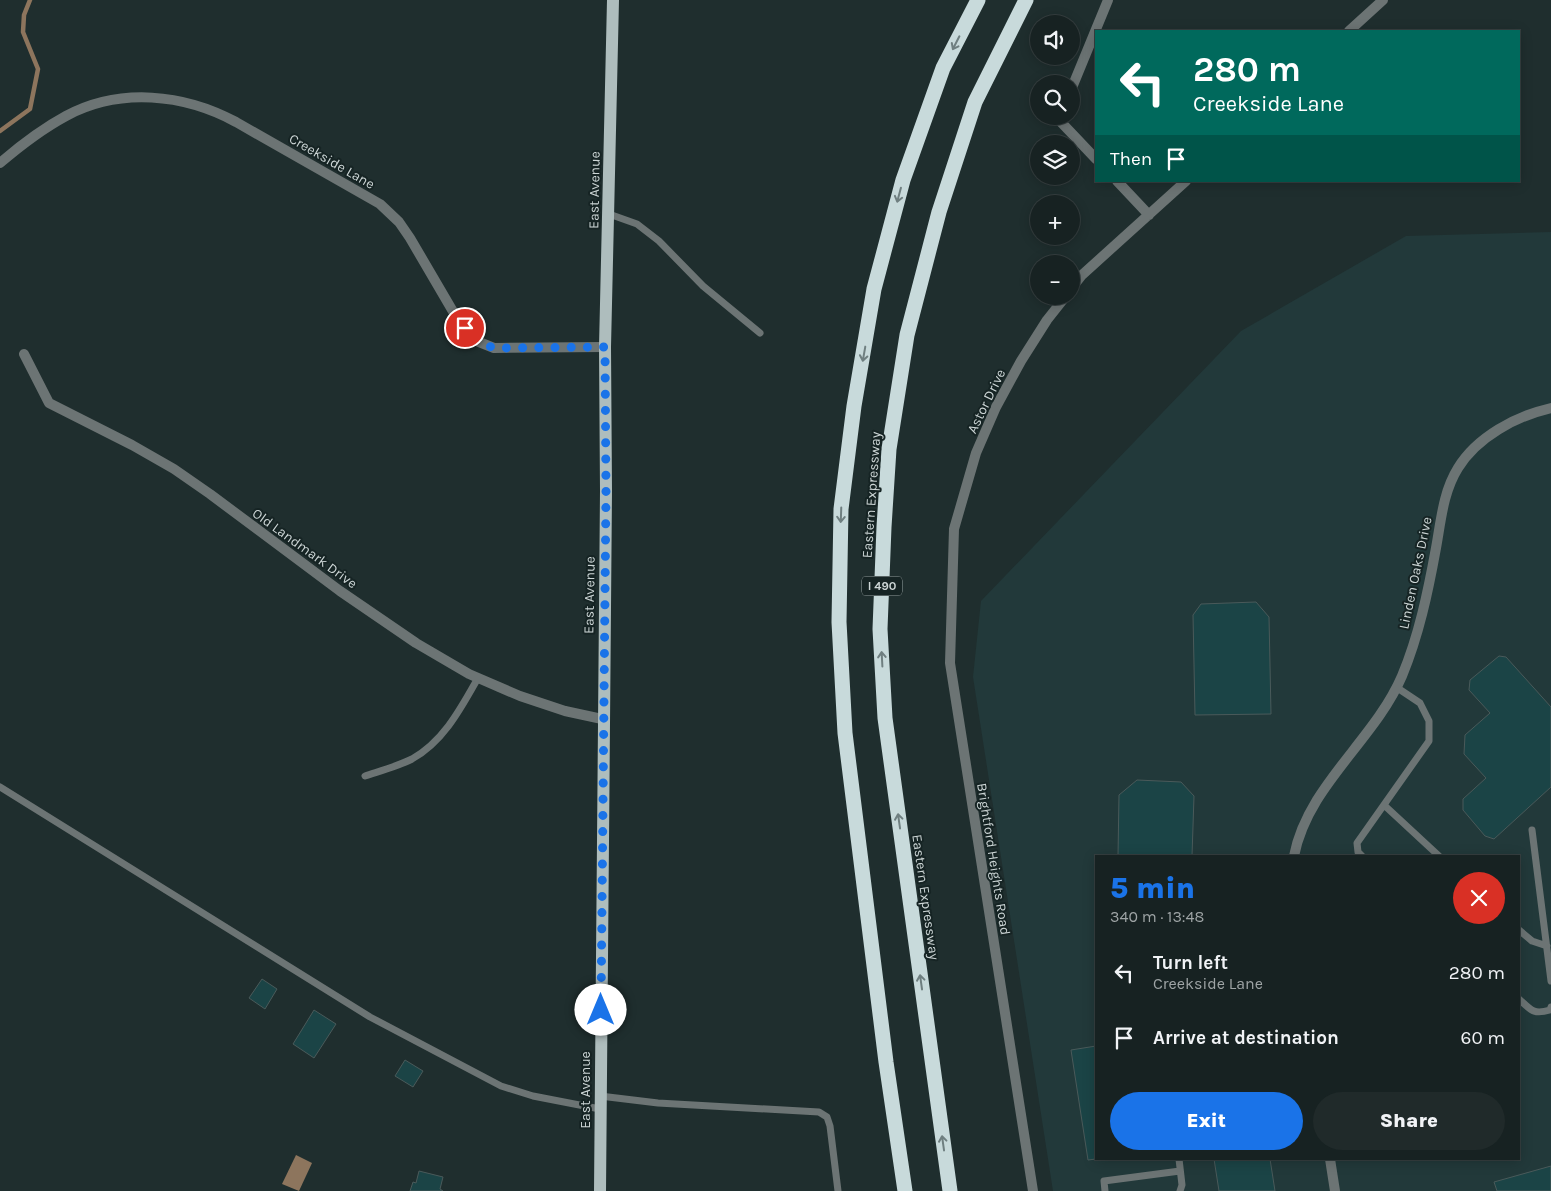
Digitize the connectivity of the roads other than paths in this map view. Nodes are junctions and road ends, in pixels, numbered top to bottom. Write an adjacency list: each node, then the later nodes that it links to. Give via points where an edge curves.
1 (613, 0): 15 (main road, East Avenue)
2 (978, 0): 45 (highway, Eastern Expressway, one-way to 45, via 943,68 901,189 874,289 841,509 839,622 845,733)
3 (1026, 0): 46 (highway, Eastern Expressway / I 490, one-way to 3, via 885,718 880,629 884,526 889,449 907,335 939,212 975,102)
4 (1108, 0): 6 (street)
5 (1383, 0): 7 (street)
6 (1096, 30)
7 (1350, 30)
8 (1095, 32): 9 (street)
9 (1077, 75)
10 (1064, 125): 11 (street)
11 (1095, 158)
12 (0, 163): 20 (street, Creekside Lane, via 47,127 85,108 120,99 148,97 189,103 219,113 380,204 399,222 458,320 478,342 494,348)
13 (1118, 182): 16 (street)
14 (1185, 182): 16 (street)
15 (608, 214): 19 (lane, via 637,224 659,241 703,286); 20 (main road, East Avenue)
16 (1149, 215): 17 (street)
17 (1080, 278)
18 (1059, 305): 23 (street, Astor Drive, via 1021,360 996,407 976,453)
19 (760, 333)
20 (605, 347): 26 (main road, East Avenue)
21 (24, 354): 24 (street, Old Landmark Drive, via 49,403 174,469 401,633)
22 (1551, 408): 25 (street, Linden Oaks Drive, via 1537,411 1496,431 1458,468 1446,493 1418,634)
23 (954, 529): 47 (street, Brightford Heights Road, via 950,663)
24 (478, 678): 26 (street, Old Landmark Drive, via 556,708); 27 (lane, via 456,716 435,742 412,759)
25 (1396, 687): 29 (lane, via 1420,703 1430,720 1429,741); 31 (street, Linden Oaks Drive, via 1306,817)
26 (602, 718): 39 (main road, East Avenue)
27 (365, 776)
28 (0, 787): 39 (lane, via 370,1017 502,1086 533,1096)
29 (1384, 805): 32 (lane, via 1357,843); 33 (lane)
30 (1532, 830): 35 (lane)
31 (1294, 855)
32 (1361, 855)
33 (1438, 855)
34 (1520, 931): 35 (lane, via 1532,941)
35 (1547, 946): 36 (lane)
36 (1551, 981)
37 (1520, 1000): 38 (lane, via 1533,1012 1540,1013)
38 (1551, 1007)
39 (600, 1103): 43 (main road, East Avenue); 44 (lane, via 819,1112 827,1117 830,1126)
40 (1179, 1160): 42 (lane)
41 (1330, 1160): 50 (street)
42 (1180, 1170): 48 (lane, via 1104,1182); 49 (lane)
43 (600, 1191)
44 (838, 1191)
45 (905, 1191)
46 (950, 1191)
47 (1033, 1191)
48 (1105, 1191)
49 (1180, 1191)
50 (1335, 1191)

